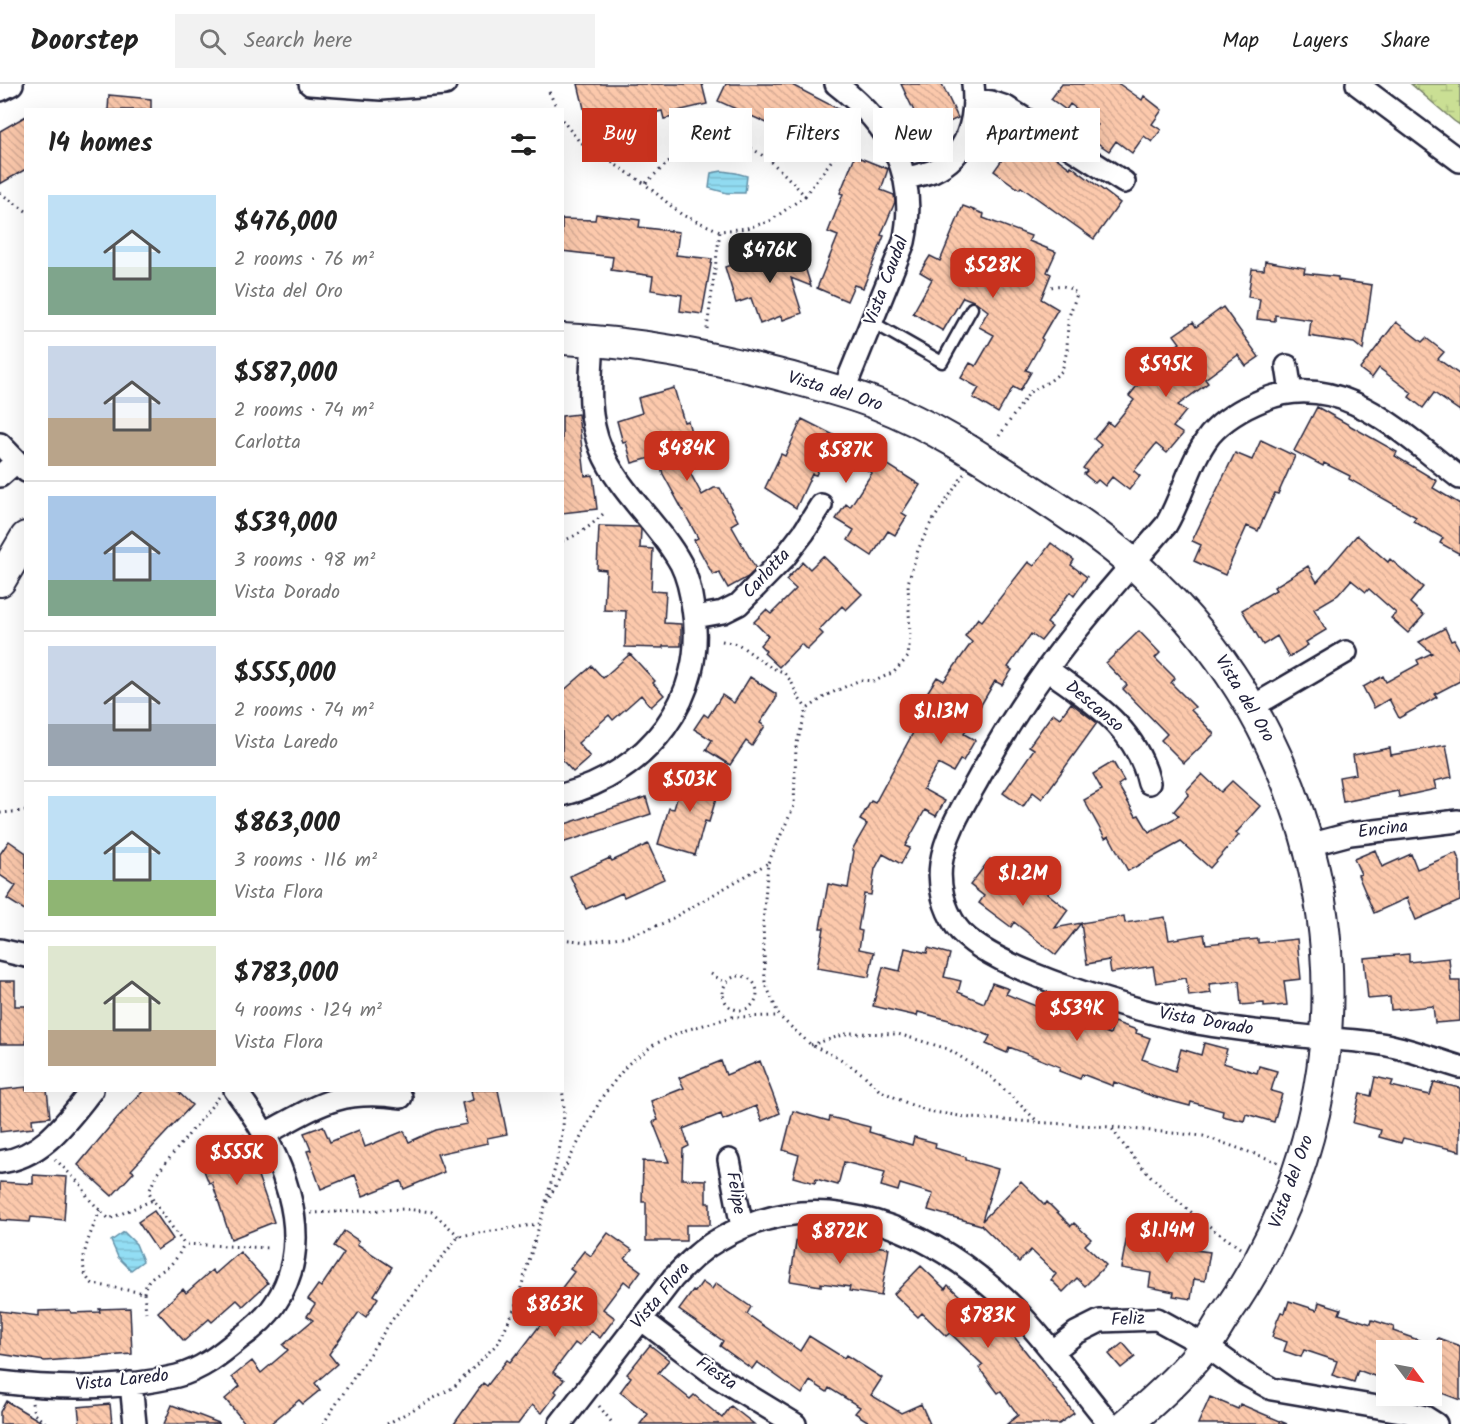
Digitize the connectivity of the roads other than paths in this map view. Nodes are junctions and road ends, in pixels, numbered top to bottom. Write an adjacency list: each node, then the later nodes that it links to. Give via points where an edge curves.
1 (12, 84): 6 (street)
2 (310, 84): 3 (street, via 381,89)
3 (445, 84)
4 (836, 84): 9 (street, Vista Caudal, via 889,138)
5 (1357, 84): 8 (street)
6 (0, 90)
7 (974, 92): 9 (street, via 972,122 958,152 933,171); 10 (street, via 1006,106)
8 (1460, 161)
9 (906, 178): 12 (street, Vista Caudal, via 909,206 904,242)
10 (1124, 182)
11 (972, 308): 12 (lane, via 942,362)
12 (872, 322): 16 (street, Vista Caudal)
13 (564, 339): 14 (street, Vista del Oro)
14 (593, 340): 16 (street, Vista del Oro, via 691,354); 26 (street, via 590,398 600,446 625,492 670,544 688,583)
15 (1287, 366): 17 (street)
16 (843, 392): 24 (street, Vista del Oro, via 917,421 977,454 1089,528)
17 (1291, 392): 21 (street, Vista Dorado, via 1341,397 1365,407); 24 (street, Vista Dorado, via 1247,406 1212,434 1191,466 1176,509)
18 (0, 444): 19 (street)
19 (21, 467): 20 (street)
20 (0, 476)
21 (1460, 478)
22 (822, 505): 26 (street, Carlotta, via 784,558 739,604 723,612)
23 (24, 540): 25 (street)
24 (1134, 563): 28 (street, Vista Dorado); 29 (street, Vista del Oro, via 1199,630)
25 (0, 581)
26 (694, 617): 31 (street, via 693,660 687,685 663,730 627,766 600,782)
27 (1346, 652): 29 (street)
28 (1047, 669): 30 (street, Descanso, via 1110,716 1128,736); 36 (street, Vista Dorado, via 993,752 944,848 940,885 944,903 957,927 987,952 1104,999 1194,1022)
29 (1252, 707): 33 (street, Vista del Oro, via 1284,772)
30 (1149, 783)
31 (564, 794)
32 (1458, 821): 33 (street, Encina, via 1350,834)
33 (1309, 845): 36 (street, Vista del Oro, via 1326,946)
34 (0, 950): 35 (street)
35 (24, 956)
36 (1326, 1038): 37 (street, Vista Dorado, via 1389,1046); 46 (street, Vista del Oro, via 1314,1118 1278,1225 1251,1277)
37 (1460, 1067)
38 (90, 1092): 43 (street, via 59,1131 41,1146)
39 (230, 1092): 41 (street, Vista Laredo)
40 (401, 1097): 41 (street, via 375,1093 330,1100)
41 (265, 1134): 49 (street, Vista Laredo, via 294,1214 296,1245 291,1271 275,1305 259,1324 200,1366 178,1376)
42 (729, 1160): 44 (street, Felipe)
43 (0, 1162)
44 (742, 1227): 45 (street, Vista Flora, via 693,1258); 47 (street, Vista Flora, via 800,1212 860,1216 889,1225 923,1241 986,1283)
45 (640, 1319): 51 (street, Vista Flora); 52 (street, Fiesta, via 716,1376)
46 (1206, 1346): 47 (street, Feliz, via 1157,1319 1147,1318 1100,1321); 54 (street, Vista del Oro); 55 (street, Feliz, via 1272,1389 1407,1412)
47 (1052, 1352): 53 (street, Vista Flora)
48 (0, 1382): 49 (street, Vista Laredo, via 36,1387)
49 (131, 1383): 50 (street)
50 (135, 1424)
51 (560, 1424)
52 (795, 1424)
53 (1110, 1424)
54 (1127, 1424)
55 (1436, 1424)

